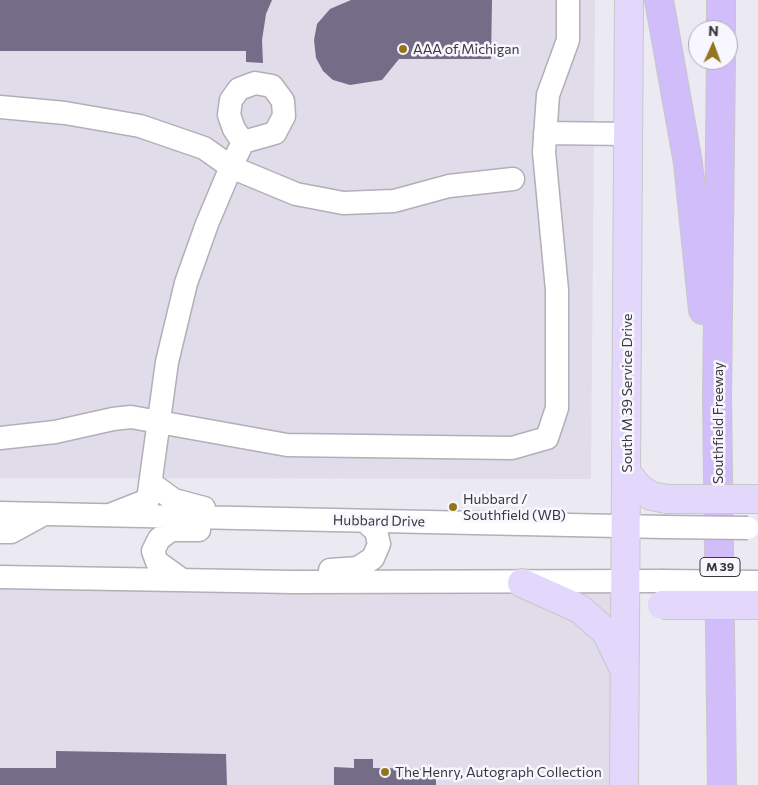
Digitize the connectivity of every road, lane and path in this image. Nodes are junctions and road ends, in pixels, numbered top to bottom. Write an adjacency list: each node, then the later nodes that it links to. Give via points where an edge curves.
1 (568, 0): 8 (street, via 568,40 548,94)
2 (629, 0): 9 (main road, South M 39 Service Drive)
3 (659, 0): 13 (highway, via 687,153 703,311)
4 (721, 0): 5 (highway)
5 (721, 20)
6 (721, 70): 13 (highway, Southfield Freeway / M 39)
7 (0, 107): 11 (street, via 65,113 140,126 204,148)
8 (545, 133): 9 (street); 14 (street, via 556,290 557,408 547,438 512,448 287,445)
9 (628, 134): 16 (main road, South M 39 Service Drive)
10 (243, 142): 11 (street)
11 (231, 167): 12 (street, via 296,194 343,204 394,201 449,186); 14 (street, via 186,283 167,362)
12 (513, 179)
13 (718, 396): 39 (highway, Southfield Freeway / M 39)
14 (160, 423): 15 (street, via 132,417 54,432); 17 (street)
15 (0, 438)
16 (627, 473): 18 (main road, bridge, via 639,488 651,496 667,499); 25 (main road, South M 39 Service Drive)
17 (152, 484): 21 (street, via 148,500); 24 (street, via 174,500 198,508 393,512)
18 (758, 499)
19 (0, 513): 20 (street, Hubbard Drive)
20 (45, 514): 21 (street, Hubbard Drive); 27 (street, via 11,532)
21 (110, 515): 22 (street, Hubbard Drive)
22 (330, 520): 23 (street, Hubbard Drive); 29 (street, via 302,532 171,530 159,539 153,551 157,562)
23 (365, 521): 24 (street, Hubbard Drive); 30 (street, via 376,531 379,544 373,558 358,568 307,571)
24 (438, 523): 25 (street, Hubbard Drive)
25 (626, 527): 26 (street, Hubbard Drive, bridge); 31 (main road, South M 39 Service Drive)
26 (758, 528)
27 (0, 532)
28 (0, 577): 29 (street)
29 (182, 580): 30 (street)
30 (281, 581): 33 (street)
31 (626, 581): 33 (street); 34 (street); 36 (main road, South M 39 Service Drive)
32 (758, 582): 34 (street, bridge)
33 (522, 583): 37 (main road, via 580,609 606,632)
34 (662, 593): 35 (main road, bridge); 36 (main road, via 640,614)
35 (758, 604)
36 (625, 637): 37 (main road, South M 39 Service Drive)
37 (625, 674): 38 (main road, South M 39 Service Drive)
38 (624, 785)
39 (722, 785)

